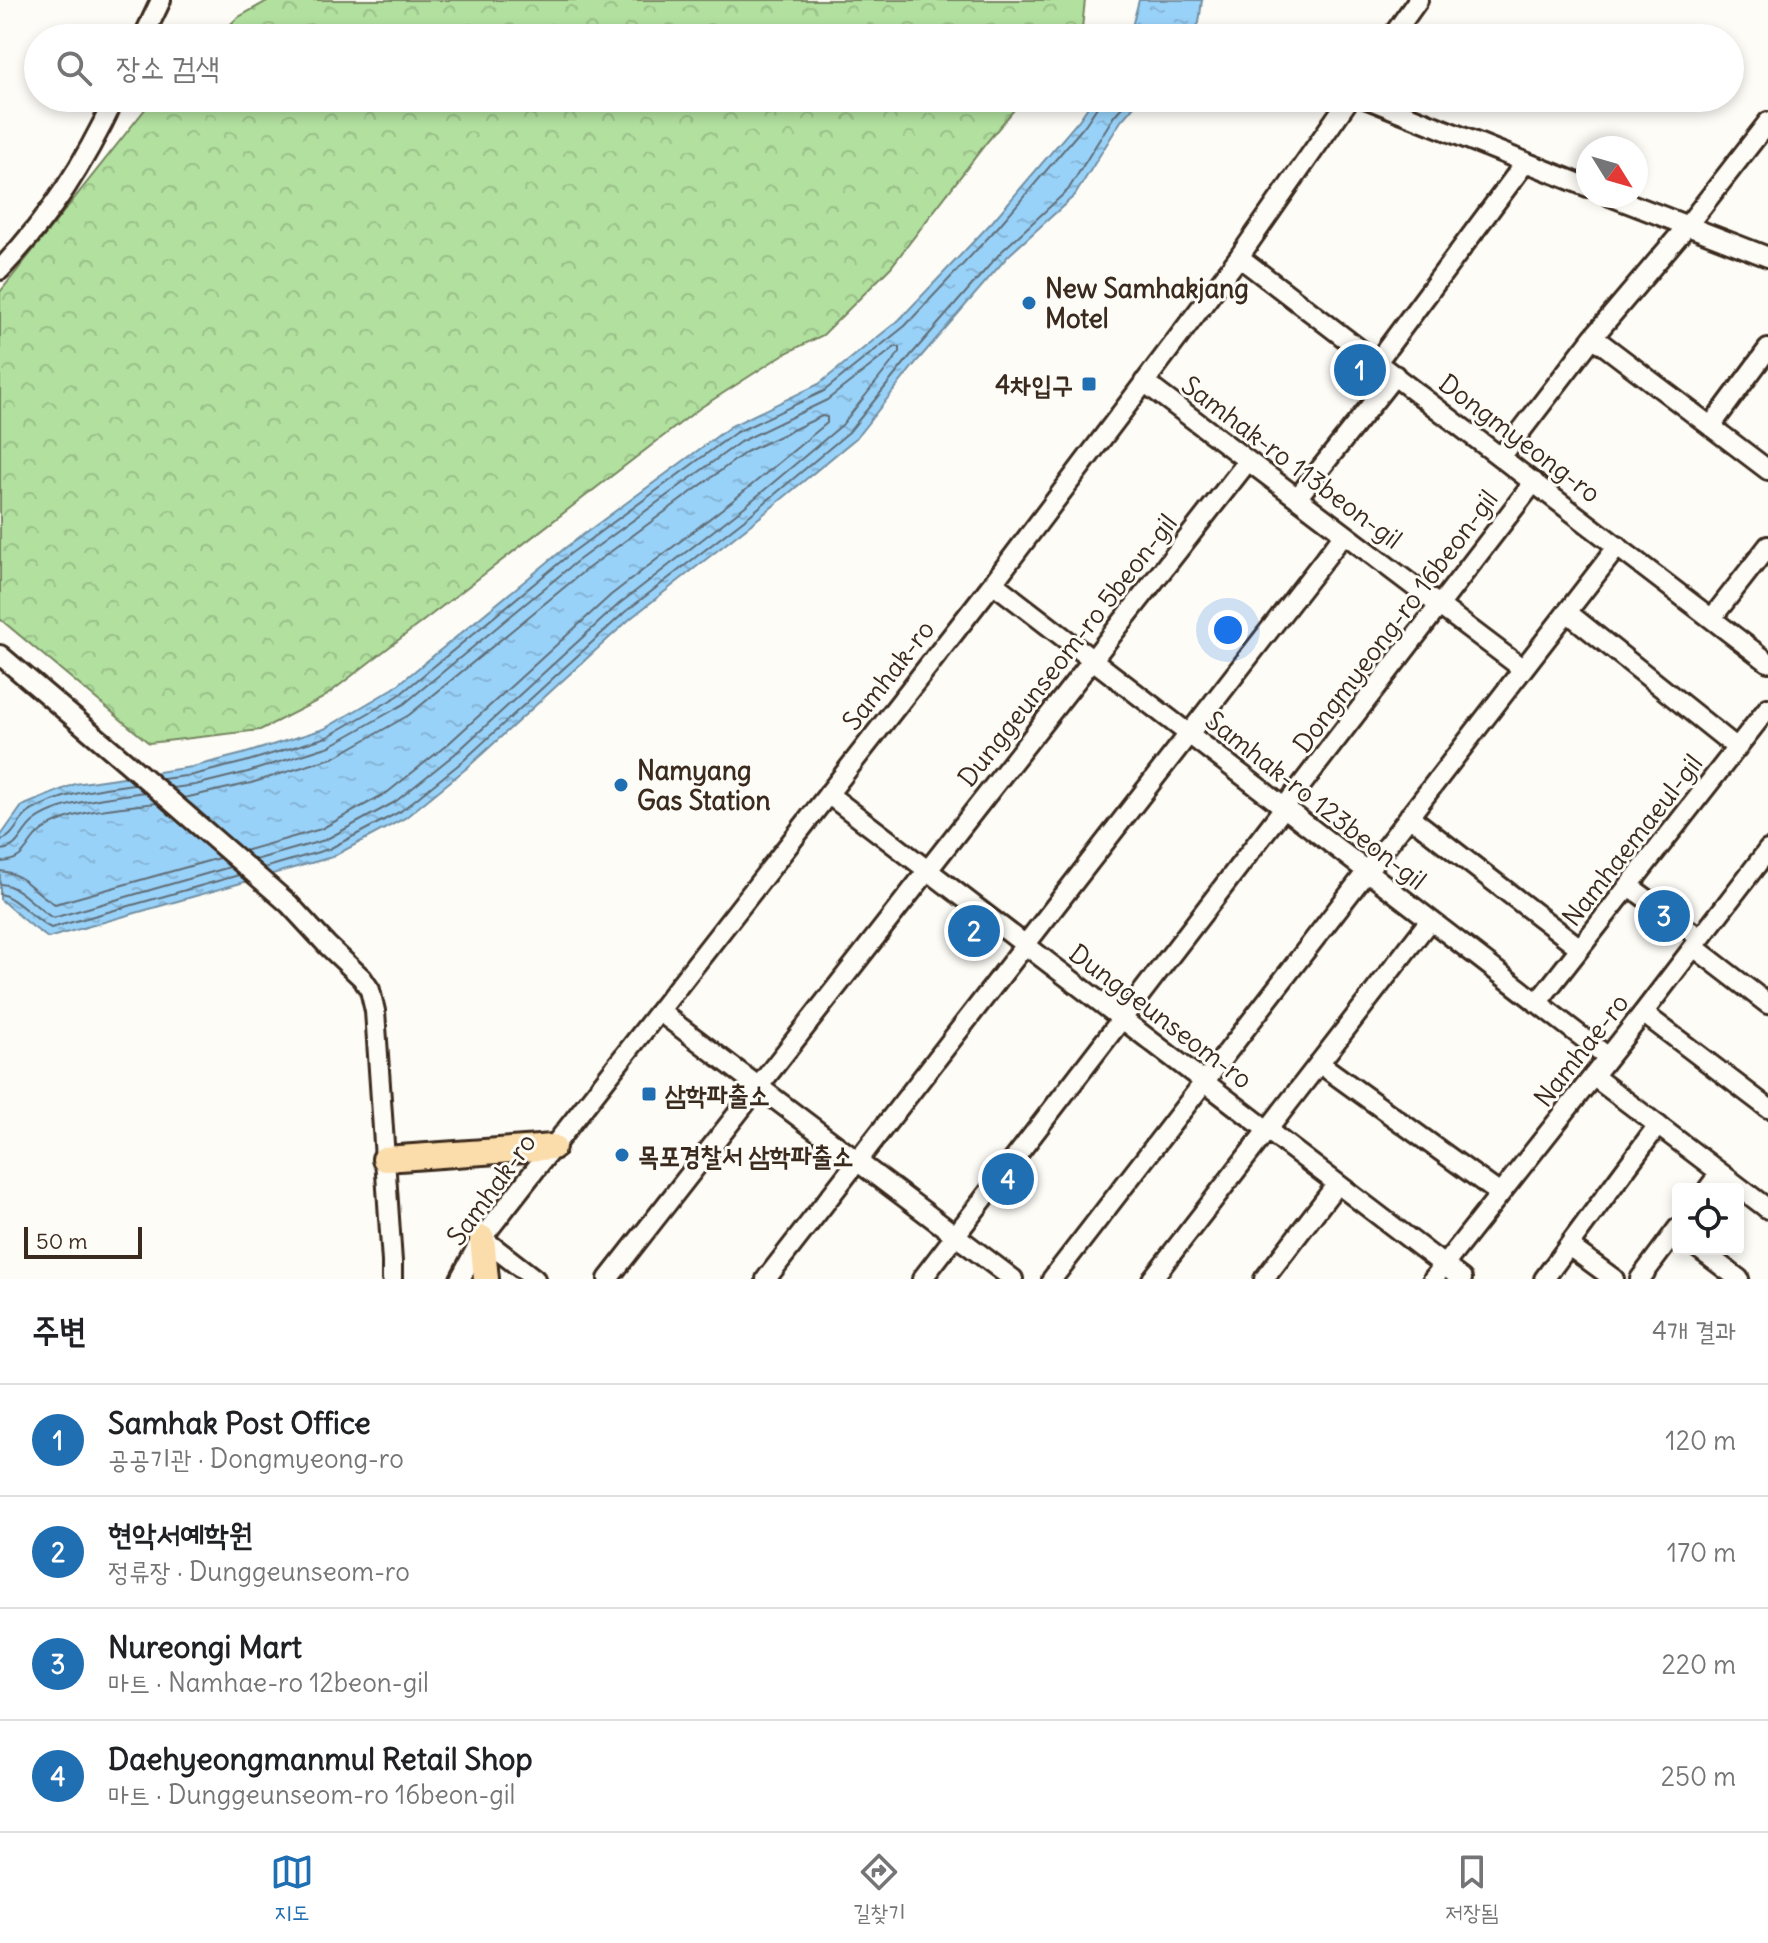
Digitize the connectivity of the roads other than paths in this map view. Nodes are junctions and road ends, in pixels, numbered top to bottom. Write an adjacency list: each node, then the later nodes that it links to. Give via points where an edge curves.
1 (161, 0): 3 (street)
2 (1418, 0): 4 (street)
3 (150, 24)
4 (1401, 24)
5 (108, 112): 15 (street, via 72,180)
6 (1340, 112): 13 (street, Samhak-ro)
7 (1399, 112): 9 (street)
8 (1768, 122): 12 (street)
9 (1525, 163): 10 (street); 18 (street)
10 (1576, 182)
11 (1641, 208): 12 (street)
12 (1687, 226): 14 (street); 16 (street)
13 (1239, 257): 18 (street, Dongmyeong-ro); 20 (street, Samhak-ro)
14 (1768, 257)
15 (0, 270)
16 (1593, 337): 21 (street); 22 (street)
17 (1768, 349): 21 (street)
18 (1377, 362): 19 (street, Dongmyeong-ro)
19 (1395, 375): 22 (street, Dongmyeong-ro); 26 (street)
20 (1144, 382): 23 (street, Samhak-ro 113beon-gil); 30 (street, Samhak-ro)
21 (1711, 426): 24 (street)
22 (1501, 457): 25 (street, Dongmyeong-ro)
23 (1248, 461): 26 (street, Samhak-ro 113beon-gil); 35 (street, Dunggeunseom-ro 5beon-gil)
24 (1768, 470)
25 (1534, 482): 28 (street, Dongmyeong-ro); 31 (street, Dongmyeong-ro 16beon-gil)
26 (1297, 498): 27 (street, Samhak-ro 113beon-gil)
27 (1344, 534): 31 (street, Samhak-ro 113beon-gil); 39 (street)
28 (1618, 546): 32 (street); 33 (street, Dongmyeong-ro)
29 (1768, 546): 33 (street)
30 (993, 583): 35 (street, Samhak-ro 123beon-gil); 41 (street, Samhak-ro)
31 (1439, 606): 37 (street, Samhak-ro 113beon-gil); 42 (street, Dongmyeong-ro 16beon-gil)
32 (1567, 612): 37 (street); 40 (street)
33 (1712, 618): 36 (street, Dongmyeong-ro)
34 (0, 655): 66 (street, via 269,887 354,969 370,990 375,1011)
35 (1092, 660): 39 (street, Samhak-ro 123beon-gil); 45 (street, Dunggeunseom-ro 5beon-gil)
36 (1768, 662)
37 (1523, 669): 43 (street)
38 (1768, 708): 40 (street, Namhaemaeul-gil)
39 (1189, 734): 42 (street, Samhak-ro 123beon-gil); 50 (street)
40 (1737, 748): 47 (street, Namhaemaeul-gil)
41 (828, 794): 45 (street, Dunggeunseom-ro); 54 (street, Samhak-ro)
42 (1285, 808): 46 (street, Samhak-ro 123beon-gil); 56 (street, Dongmyeong-ro 16beon-gil)
43 (1409, 816): 46 (street); 51 (street)
44 (1768, 850): 49 (street, Namhae-ro)
45 (927, 870): 50 (street, Dunggeunseom-ro); 61 (street, Dunggeunseom-ro 5beon-gil)
46 (1366, 871): 48 (street, Samhak-ro 123beon-gil); 60 (street)
47 (1629, 886): 49 (street); 51 (street, Namhaemaeul-gil)
48 (1430, 920): 53 (street, Samhak-ro 123beon-gil); 58 (street)
49 (1697, 943): 52 (street); 55 (street, Namhae-ro)
50 (1025, 945): 56 (street, Dunggeunseom-ro); 67 (street)
51 (1580, 948): 53 (street, Namhaemaeul-gil)
52 (1766, 997)
53 (1537, 1003): 57 (street, Samhak-ro 123beon-gil)
54 (660, 1012): 61 (street); 65 (street, Samhak-ro)
55 (1643, 1013): 57 (street, Namhae-ro); 62 (street)
56 (1122, 1019): 60 (street, Dunggeunseom-ro); 73 (street, Dongmyeong-ro 16beon-gil)
57 (1608, 1057): 59 (street, Namhae-ro)
58 (1319, 1063): 64 (street); 71 (street)
59 (1593, 1076): 63 (street); 71 (street, Namhae-ro)
60 (1204, 1082): 64 (street, Dunggeunseom-ro); 87 (street)
61 (758, 1086): 67 (street); 83 (street, Dunggeunseom-ro 5beon-gil)
62 (1768, 1108)
63 (1658, 1125): 68 (street); 76 (street)
64 (1267, 1130): 70 (street, Dunggeunseom-ro); 88 (street)
65 (553, 1147): 66 (main road); 75 (street, Samhak-ro)
66 (385, 1159): 79 (street)
67 (857, 1161): 73 (street); 84 (street)
68 (1720, 1173): 69 (street); 72 (street)
69 (1712, 1183)
70 (1337, 1184): 78 (street, Dunggeunseom-ro); 89 (street)
71 (1500, 1194): 78 (street, Namhae-ro)
72 (1768, 1209)
73 (956, 1236): 85 (street, Dongmyeong-ro 16beon-gil); 86 (street)
74 (1672, 1237): 93 (street)
75 (482, 1238): 80 (street, Samhak-ro); 81 (main road); 82 (street)
76 (1569, 1246): 91 (street); 92 (street)
77 (1707, 1255): 94 (street)
78 (1438, 1272): 90 (street, Dunggeunseom-ro)
79 (392, 1279)
80 (460, 1279)
81 (486, 1279)
82 (535, 1279)
83 (608, 1279)
84 (766, 1279)
85 (922, 1279)
86 (1013, 1279)
87 (1052, 1279)
88 (1152, 1279)
89 (1264, 1279)
90 (1462, 1279)
91 (1544, 1279)
92 (1614, 1279)
93 (1640, 1279)
94 (1739, 1279)

